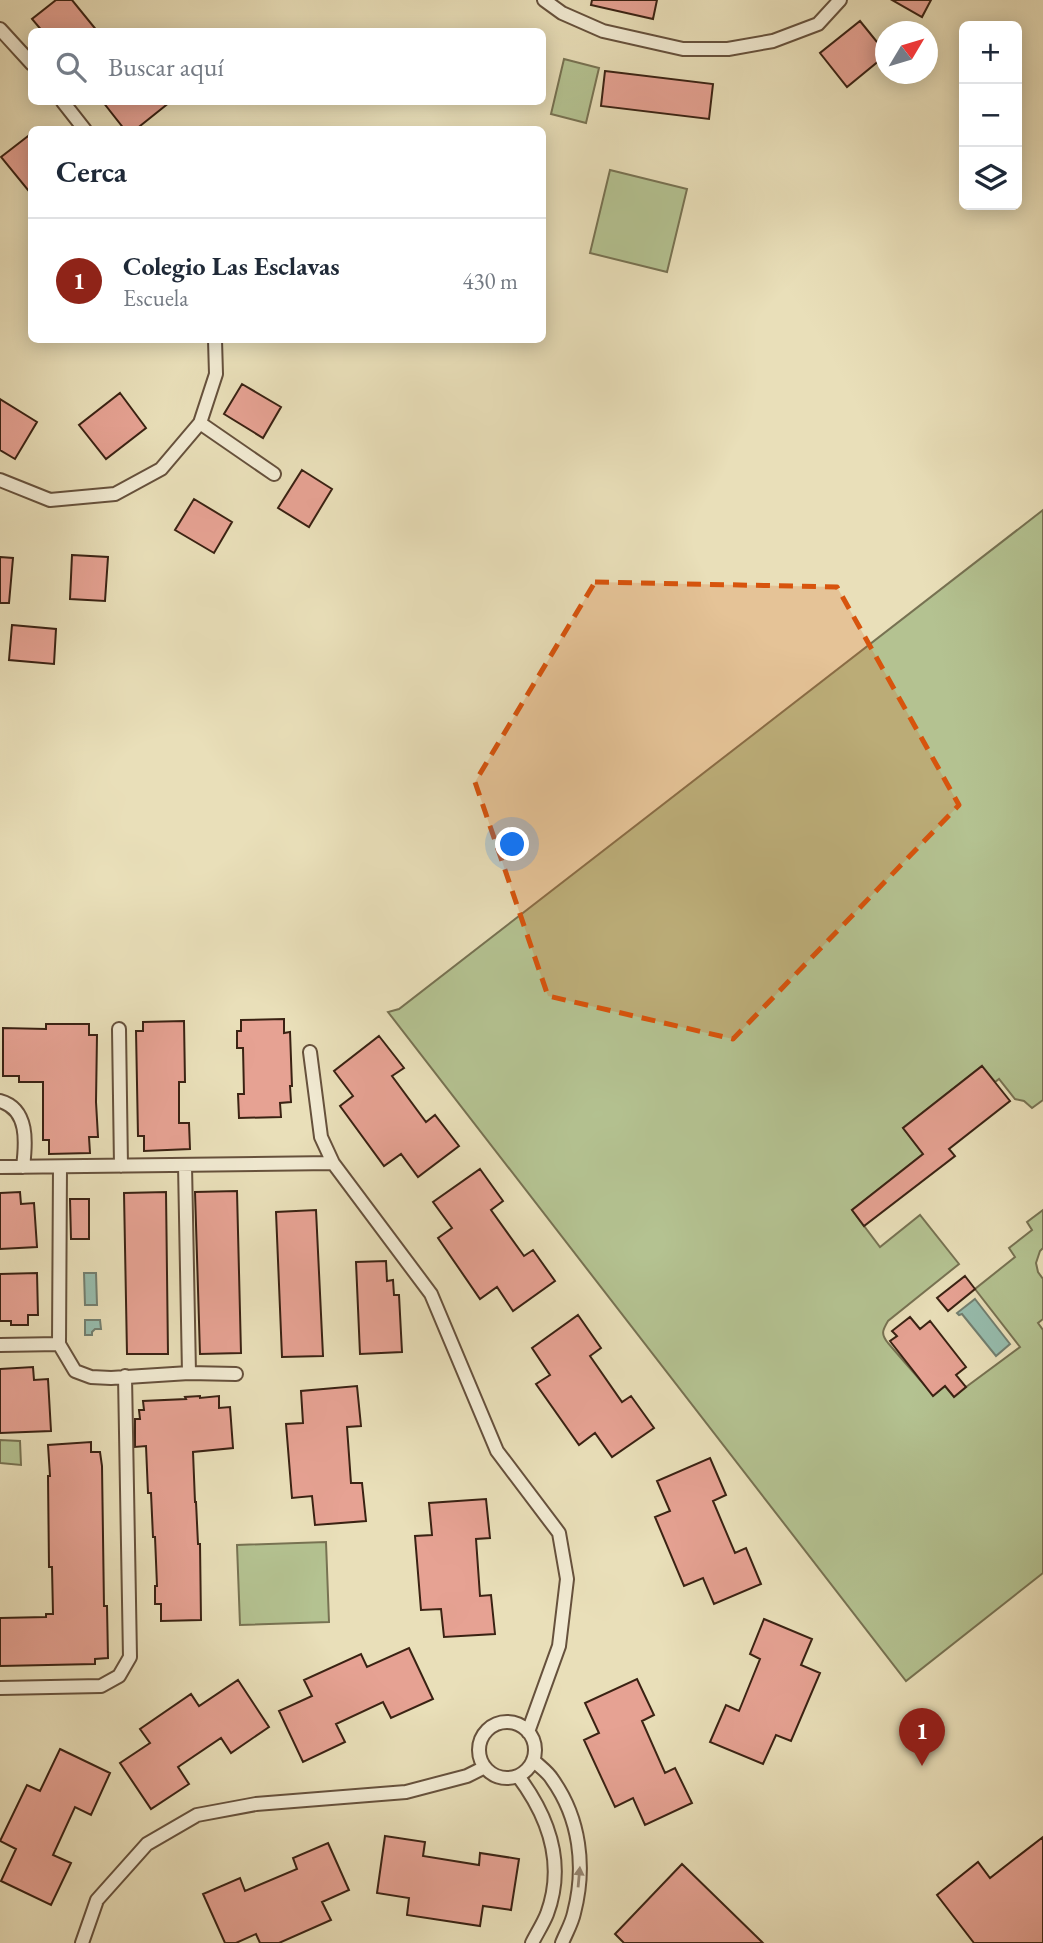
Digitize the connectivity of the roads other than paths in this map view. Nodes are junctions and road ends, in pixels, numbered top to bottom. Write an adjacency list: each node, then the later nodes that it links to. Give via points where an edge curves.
1 (544, 0): 2 (street, via 603,31 683,49 728,49 773,41 818,23)
2 (840, 0)
3 (0, 29): 4 (street)
4 (28, 60)
5 (64, 105): 6 (street)
6 (82, 126)
7 (215, 343): 8 (street, via 216,374)
8 (200, 423): 9 (street); 10 (street, via 162,469 115,494 50,500)
9 (274, 474)
10 (0, 480)
11 (119, 1029): 16 (street)
12 (310, 1052): 14 (street, via 321,1136)
13 (0, 1101): 18 (street, via 21,1117 26,1144)
14 (333, 1163): 15 (street); 26 (street, via 431,1294 498,1451 559,1533 567,1579 559,1646)
15 (185, 1165): 16 (street); 22 (street)
16 (121, 1166): 19 (street)
17 (0, 1167): 18 (street)
18 (23, 1167): 19 (street)
19 (60, 1167): 20 (street)
20 (59, 1344): 21 (street); 24 (street, via 75,1371 91,1377)
21 (0, 1345)
22 (189, 1373): 23 (street); 24 (street)
23 (236, 1374)
24 (124, 1376): 25 (street, via 130,1657 119,1676 101,1686)
25 (0, 1688)
26 (528, 1732): 27 (street, via 534,1745); 28 (street, via 512,1723 493,1726 481,1740)
27 (533, 1760): 29 (street); 32 (street, one-way to 27, via 574,1913 579,1842 567,1804 551,1777)
28 (485, 1767): 29 (street, via 496,1776); 30 (street, via 406,1791 256,1804 197,1815 147,1844 97,1899)
29 (517, 1776): 31 (street, via 546,1822 554,1863 547,1914)
30 (82, 1943)
31 (532, 1943)
32 (562, 1943)

